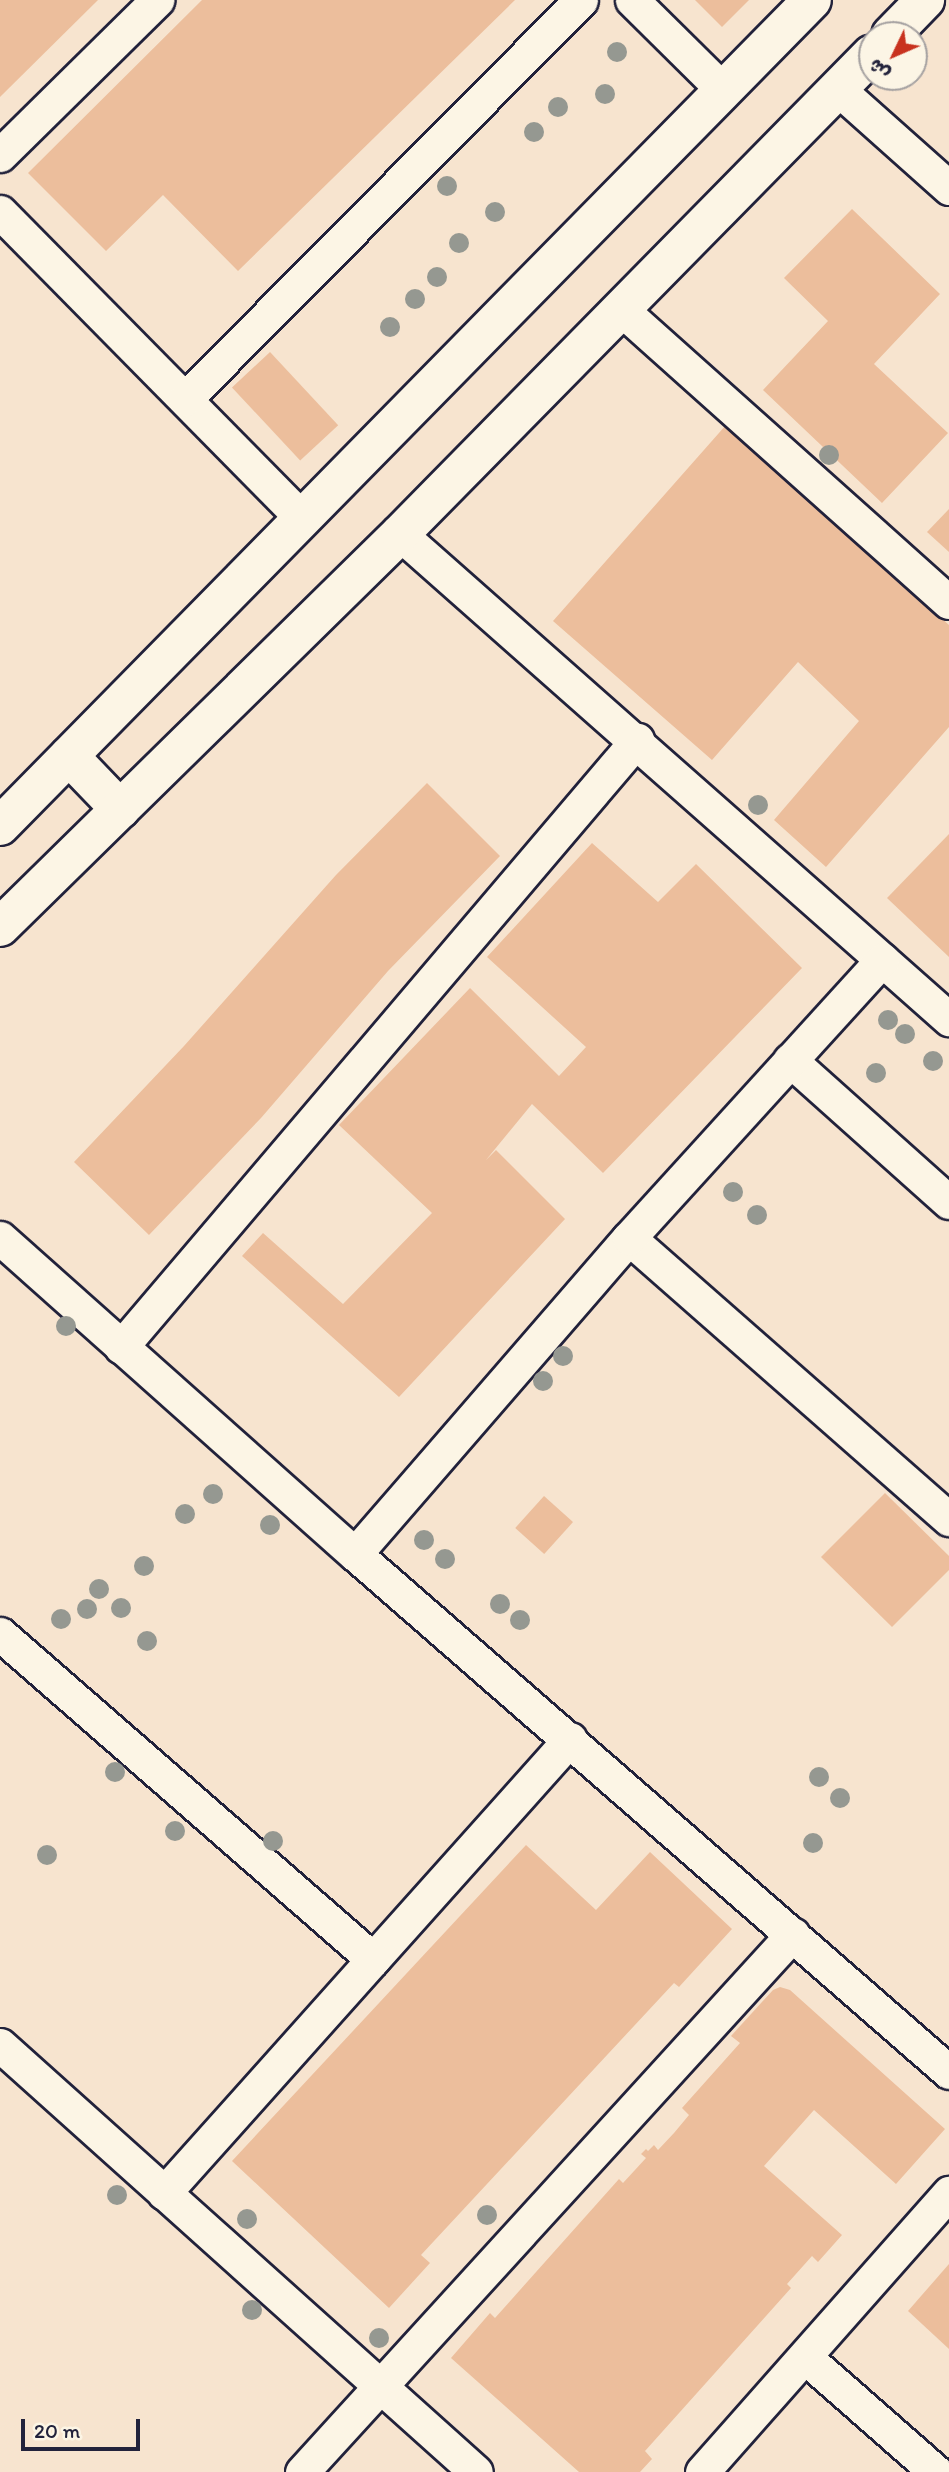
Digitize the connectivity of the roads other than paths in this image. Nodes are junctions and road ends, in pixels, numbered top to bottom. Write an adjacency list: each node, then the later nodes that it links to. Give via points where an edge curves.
1 (157, 0): 10 (street)
2 (581, 0): 14 (street)
3 (632, 0): 9 (street)
4 (812, 0): 9 (street)
5 (925, 0): 6 (street)
6 (905, 21)
7 (858, 68): 8 (street)
8 (838, 89): 11 (street); 13 (street)
9 (723, 92): 15 (street)
10 (0, 155)
11 (946, 179)
12 (0, 212): 14 (street)
13 (622, 310): 16 (street); 17 (street)
14 (185, 399): 15 (street)
15 (302, 519): 19 (street)
16 (400, 534): 18 (street); 20 (street)
17 (949, 602)
18 (637, 740): 23 (street); 29 (street)
19 (69, 756): 20 (street); 21 (street)
20 (120, 809): 22 (street)
21 (0, 826)
22 (0, 927)
23 (882, 960): 24 (street); 25 (street)
24 (949, 1019)
25 (790, 1060): 26 (street); 28 (street)
26 (949, 1202)
27 (0, 1238): 29 (street)
28 (629, 1238): 30 (street); 31 (street)
29 (121, 1347): 31 (street)
30 (949, 1519)
31 (355, 1554): 33 (street)
32 (0, 1634): 35 (street)
33 (570, 1739): 34 (street); 35 (street)
34 (793, 1934): 37 (street); 41 (street)
35 (373, 1959): 38 (street)
36 (0, 2045): 38 (street)
37 (949, 2072)
38 (164, 2193): 41 (street)
39 (949, 2193): 40 (street)
40 (805, 2357): 44 (street); 45 (street)
41 (382, 2387): 42 (street); 43 (street)
42 (302, 2472)
43 (476, 2472)
44 (702, 2472)
45 (936, 2472)

